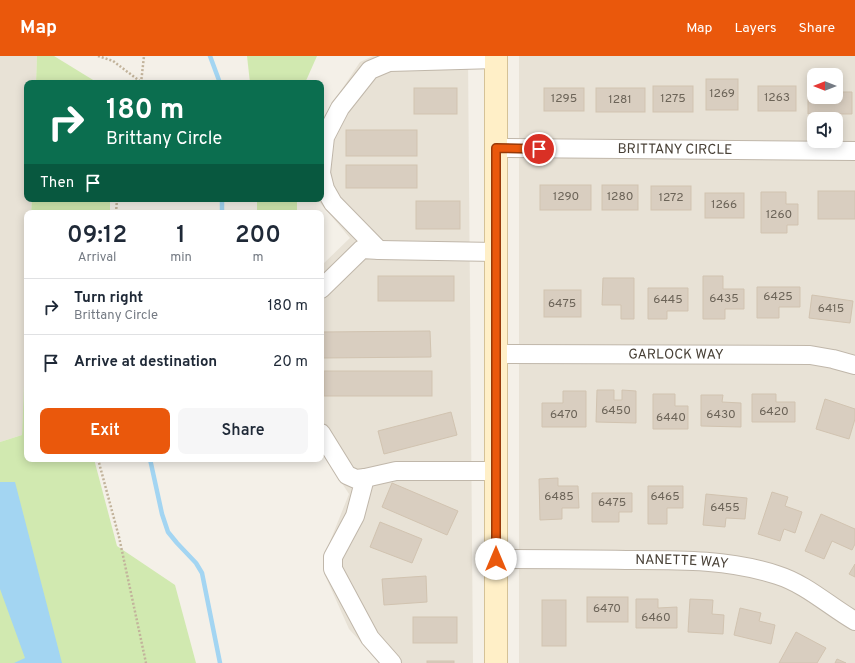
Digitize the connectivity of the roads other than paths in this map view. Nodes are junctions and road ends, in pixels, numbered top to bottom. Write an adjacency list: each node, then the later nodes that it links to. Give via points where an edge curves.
1 (496, 58): 2 (street, via 389,62 370,70 340,108 325,137); 3 (main road)
2 (324, 146)
3 (496, 148): 4 (street, BRITTANY CIRCLE); 7 (main road)
4 (855, 151)
5 (324, 185): 6 (street, via 333,203)
6 (379, 250): 7 (street); 8 (street, via 362,249)
7 (496, 252): 9 (main road)
8 (324, 286)
9 (496, 354): 10 (street, GARLOCK WAY, via 810,355); 12 (main road)
10 (855, 365)
11 (324, 438): 13 (street, via 347,475 356,479)
12 (496, 471): 13 (street, via 396,471); 14 (main road)
13 (365, 478): 16 (street, via 355,516 333,557 333,569 370,638)
14 (496, 559): 15 (street, NANETTE WAY, via 678,560 736,565 778,575 795,583); 17 (main road)
15 (855, 621)
16 (392, 663)
17 (496, 663)

